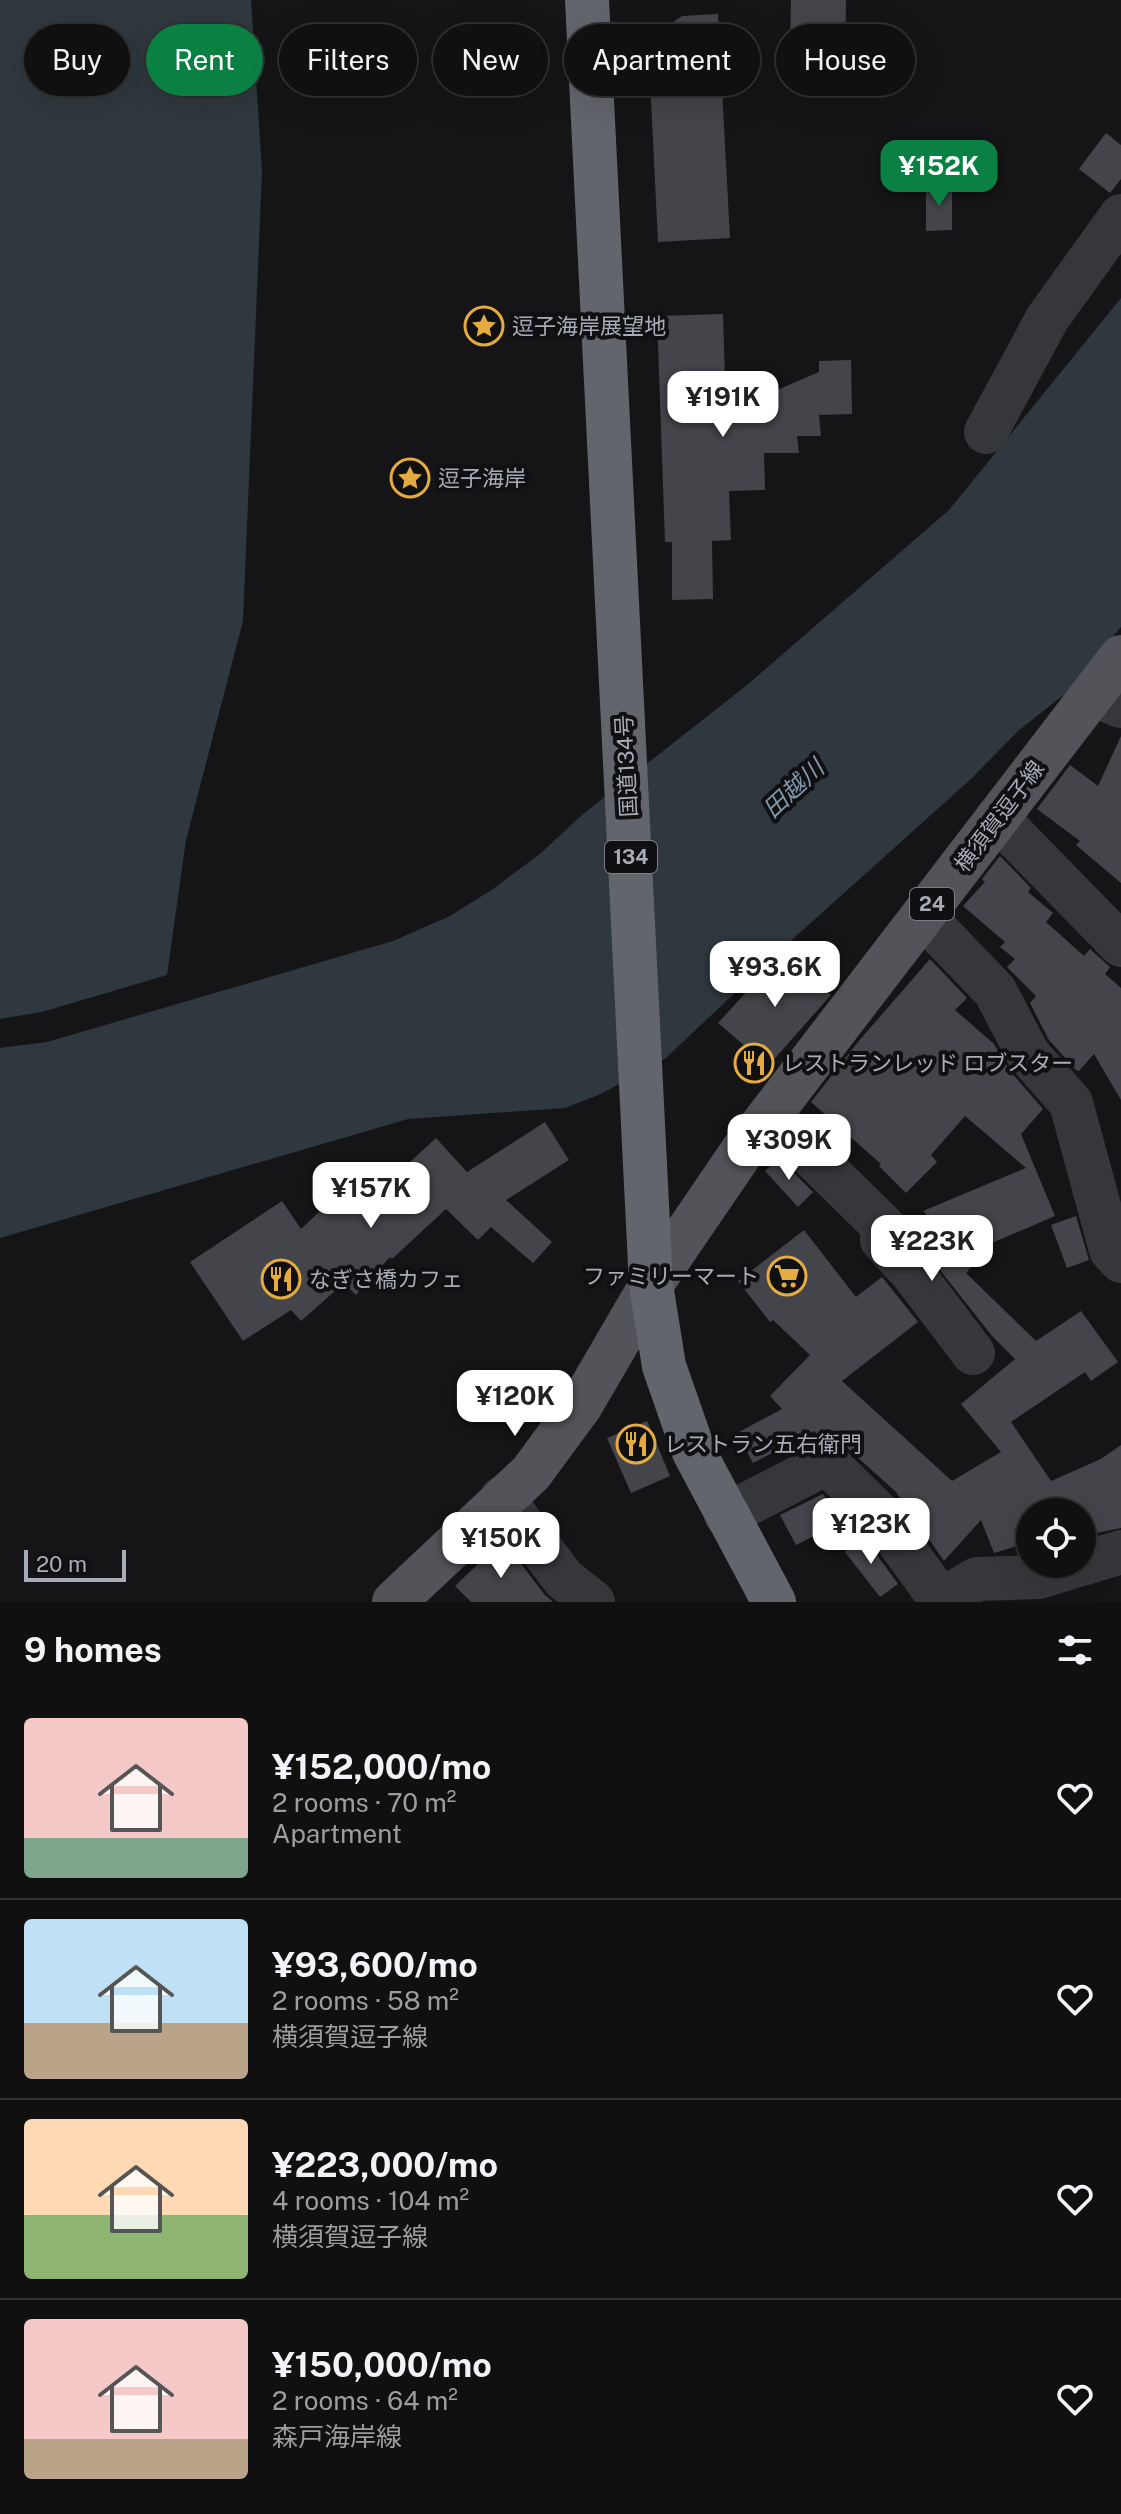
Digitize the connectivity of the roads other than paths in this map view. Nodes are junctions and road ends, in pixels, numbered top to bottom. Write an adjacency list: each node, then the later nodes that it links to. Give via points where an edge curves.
1 (587, 0): 12 (highway, 国道134号 / 134)
2 (1121, 216): 3 (street, via 1047,319)
3 (986, 432)
4 (1121, 657): 5 (main road, 横須賀逗子線 / 24)
5 (1106, 700): 6 (main road, 横須賀逗子線 / 24)
6 (997, 818): 7 (main road, 横須賀逗子線 / 24); 8 (street)
7 (923, 916): 9 (main road, 横須賀逗子線 / 24); 10 (street, via 995,991 1028,1054 1071,1103)
8 (1121, 945)
9 (770, 1115): 12 (main road, 横須賀逗子線 / 24); 13 (street, via 883,1226 882,1240)
10 (1102, 1154): 11 (street, via 1111,1250)
11 (1121, 1261)
12 (651, 1285): 14 (main road, 横須賀逗子線, via 566,1427 531,1473); 15 (highway, 国道134号 / 134, via 664,1366 694,1452)
13 (973, 1353)
14 (502, 1498): 20 (main road, 横須賀逗子線); 21 (street, via 564,1579)
15 (726, 1515): 19 (street, via 827,1463 877,1512); 22 (highway, 国道134号 / 134)
16 (1121, 1552): 17 (street)
17 (1096, 1560)
18 (1016, 1578): 19 (street, via 977,1579)
19 (939, 1601)
20 (394, 1602)
21 (593, 1602)
22 (774, 1602)

